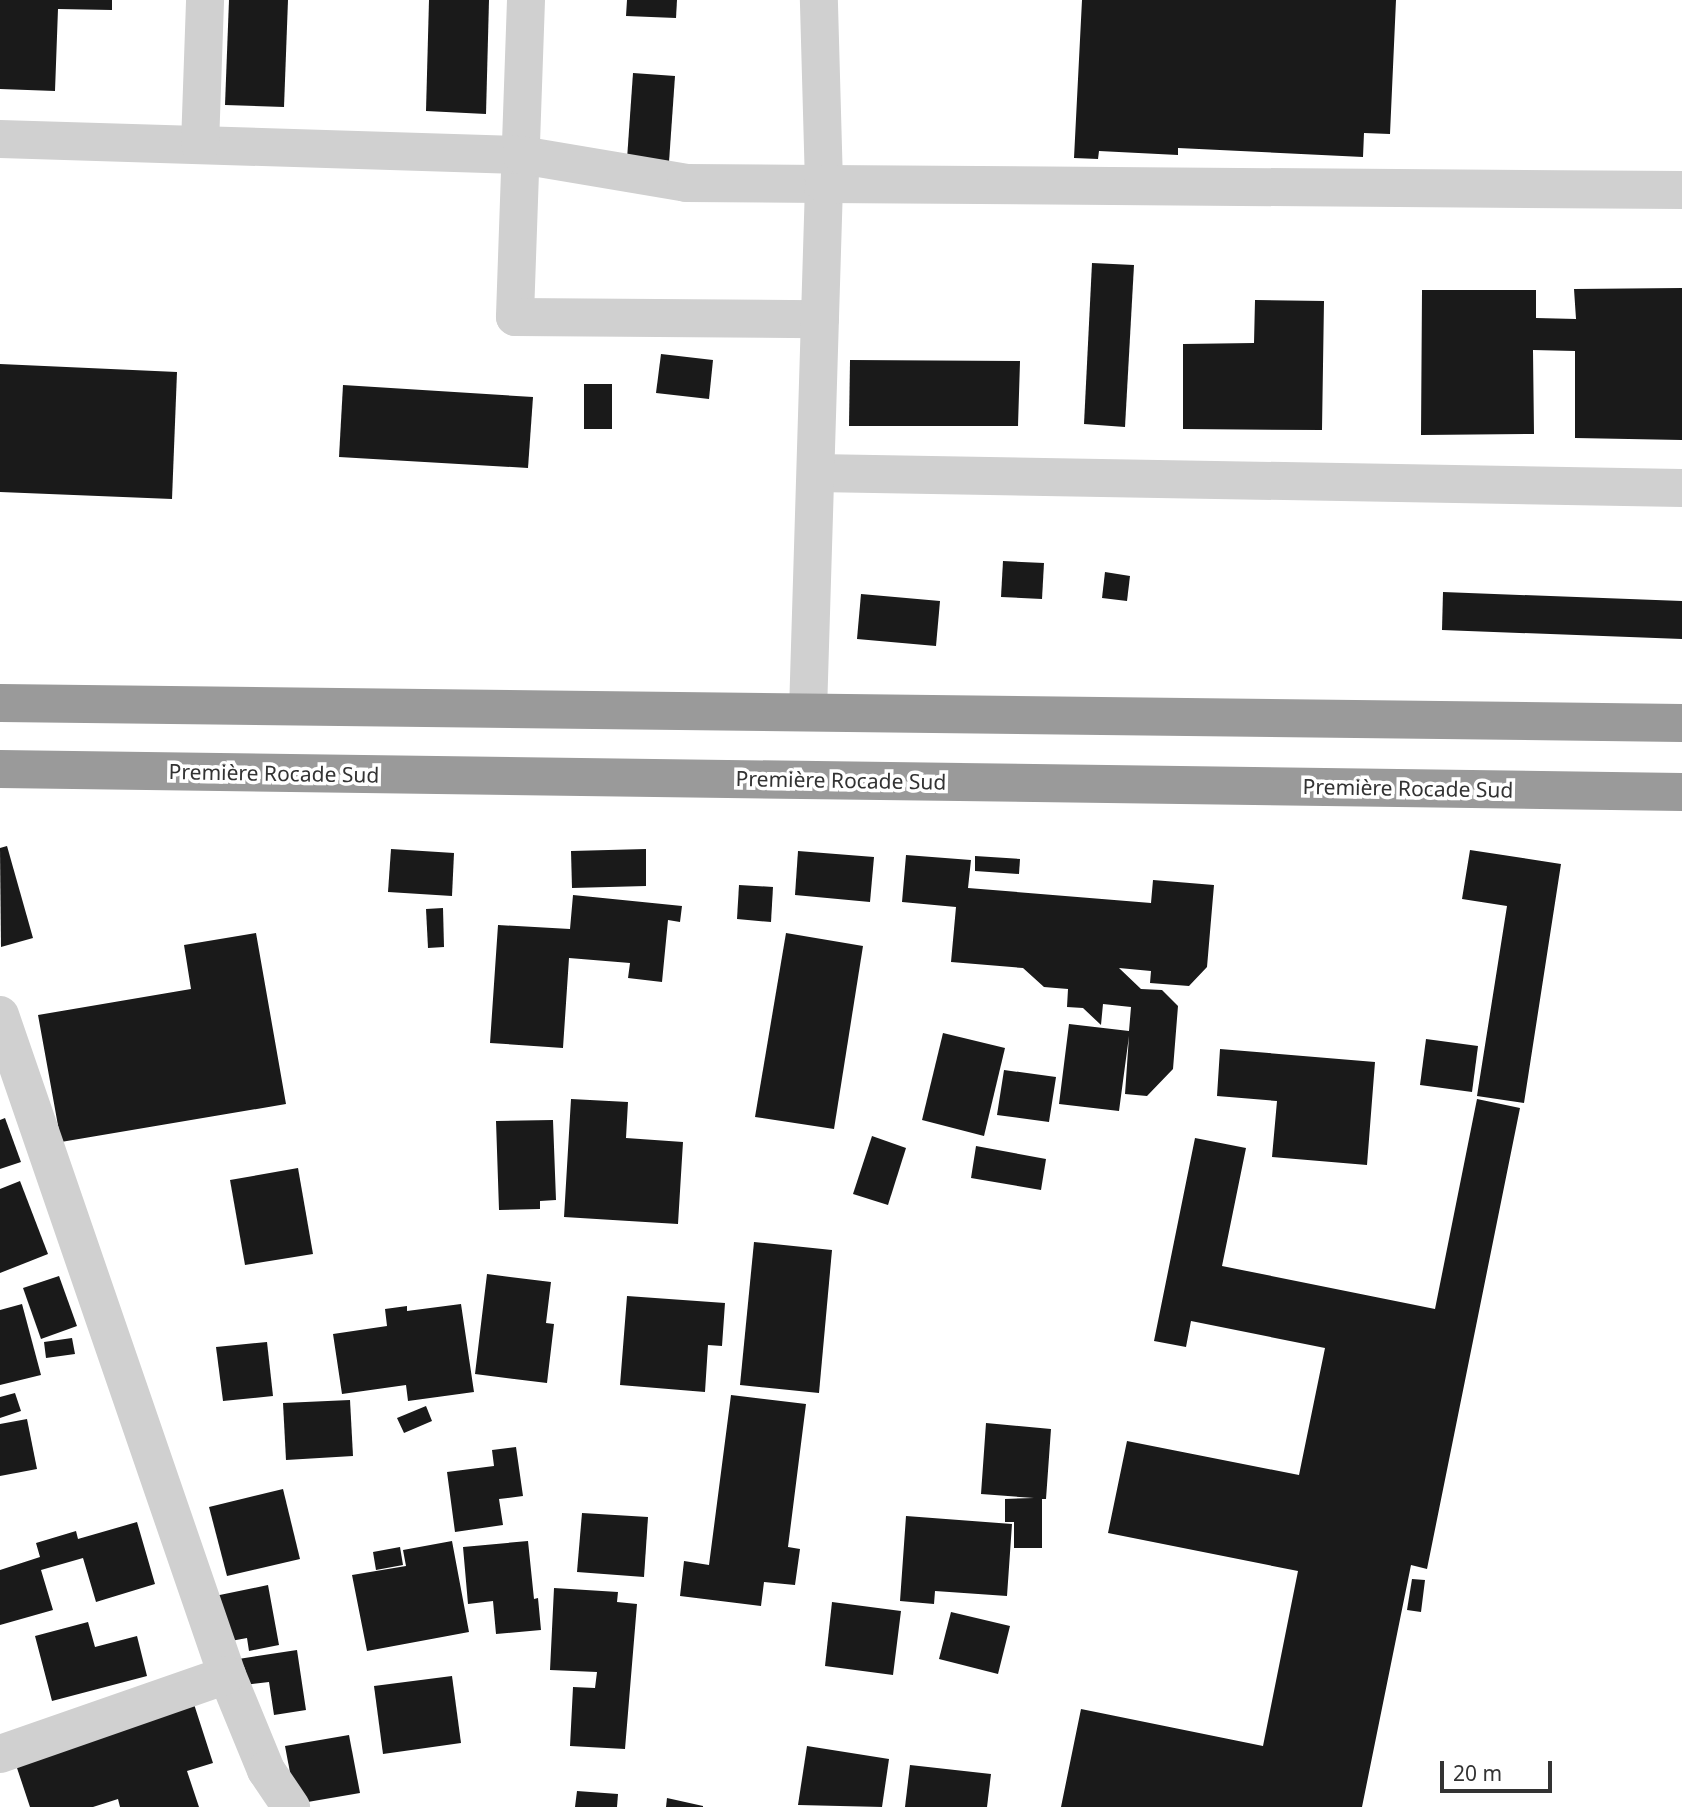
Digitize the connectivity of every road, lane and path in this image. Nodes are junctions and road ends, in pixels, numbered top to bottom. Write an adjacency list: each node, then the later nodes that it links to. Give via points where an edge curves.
1 (205, 0): 5 (street)
2 (526, 0): 6 (street)
3 (819, 0): 7 (street)
4 (0, 139): 5 (street)
5 (200, 145): 6 (street)
6 (521, 155): 7 (street, via 686,183); 9 (street, via 515,317)
7 (824, 184): 8 (street); 9 (street)
8 (1682, 190)
9 (820, 319): 10 (street)
10 (816, 473): 11 (street); 13 (street)
11 (1682, 488)
12 (0, 703): 13 (highway)
13 (808, 712): 14 (highway)
14 (1682, 723)
15 (0, 769): 16 (highway, Première Rocade Sud)
16 (1682, 792)
17 (0, 1015): 18 (street)
18 (227, 1675): 19 (street); 20 (street, via 266,1770)
19 (0, 1754)
20 (290, 1807)

